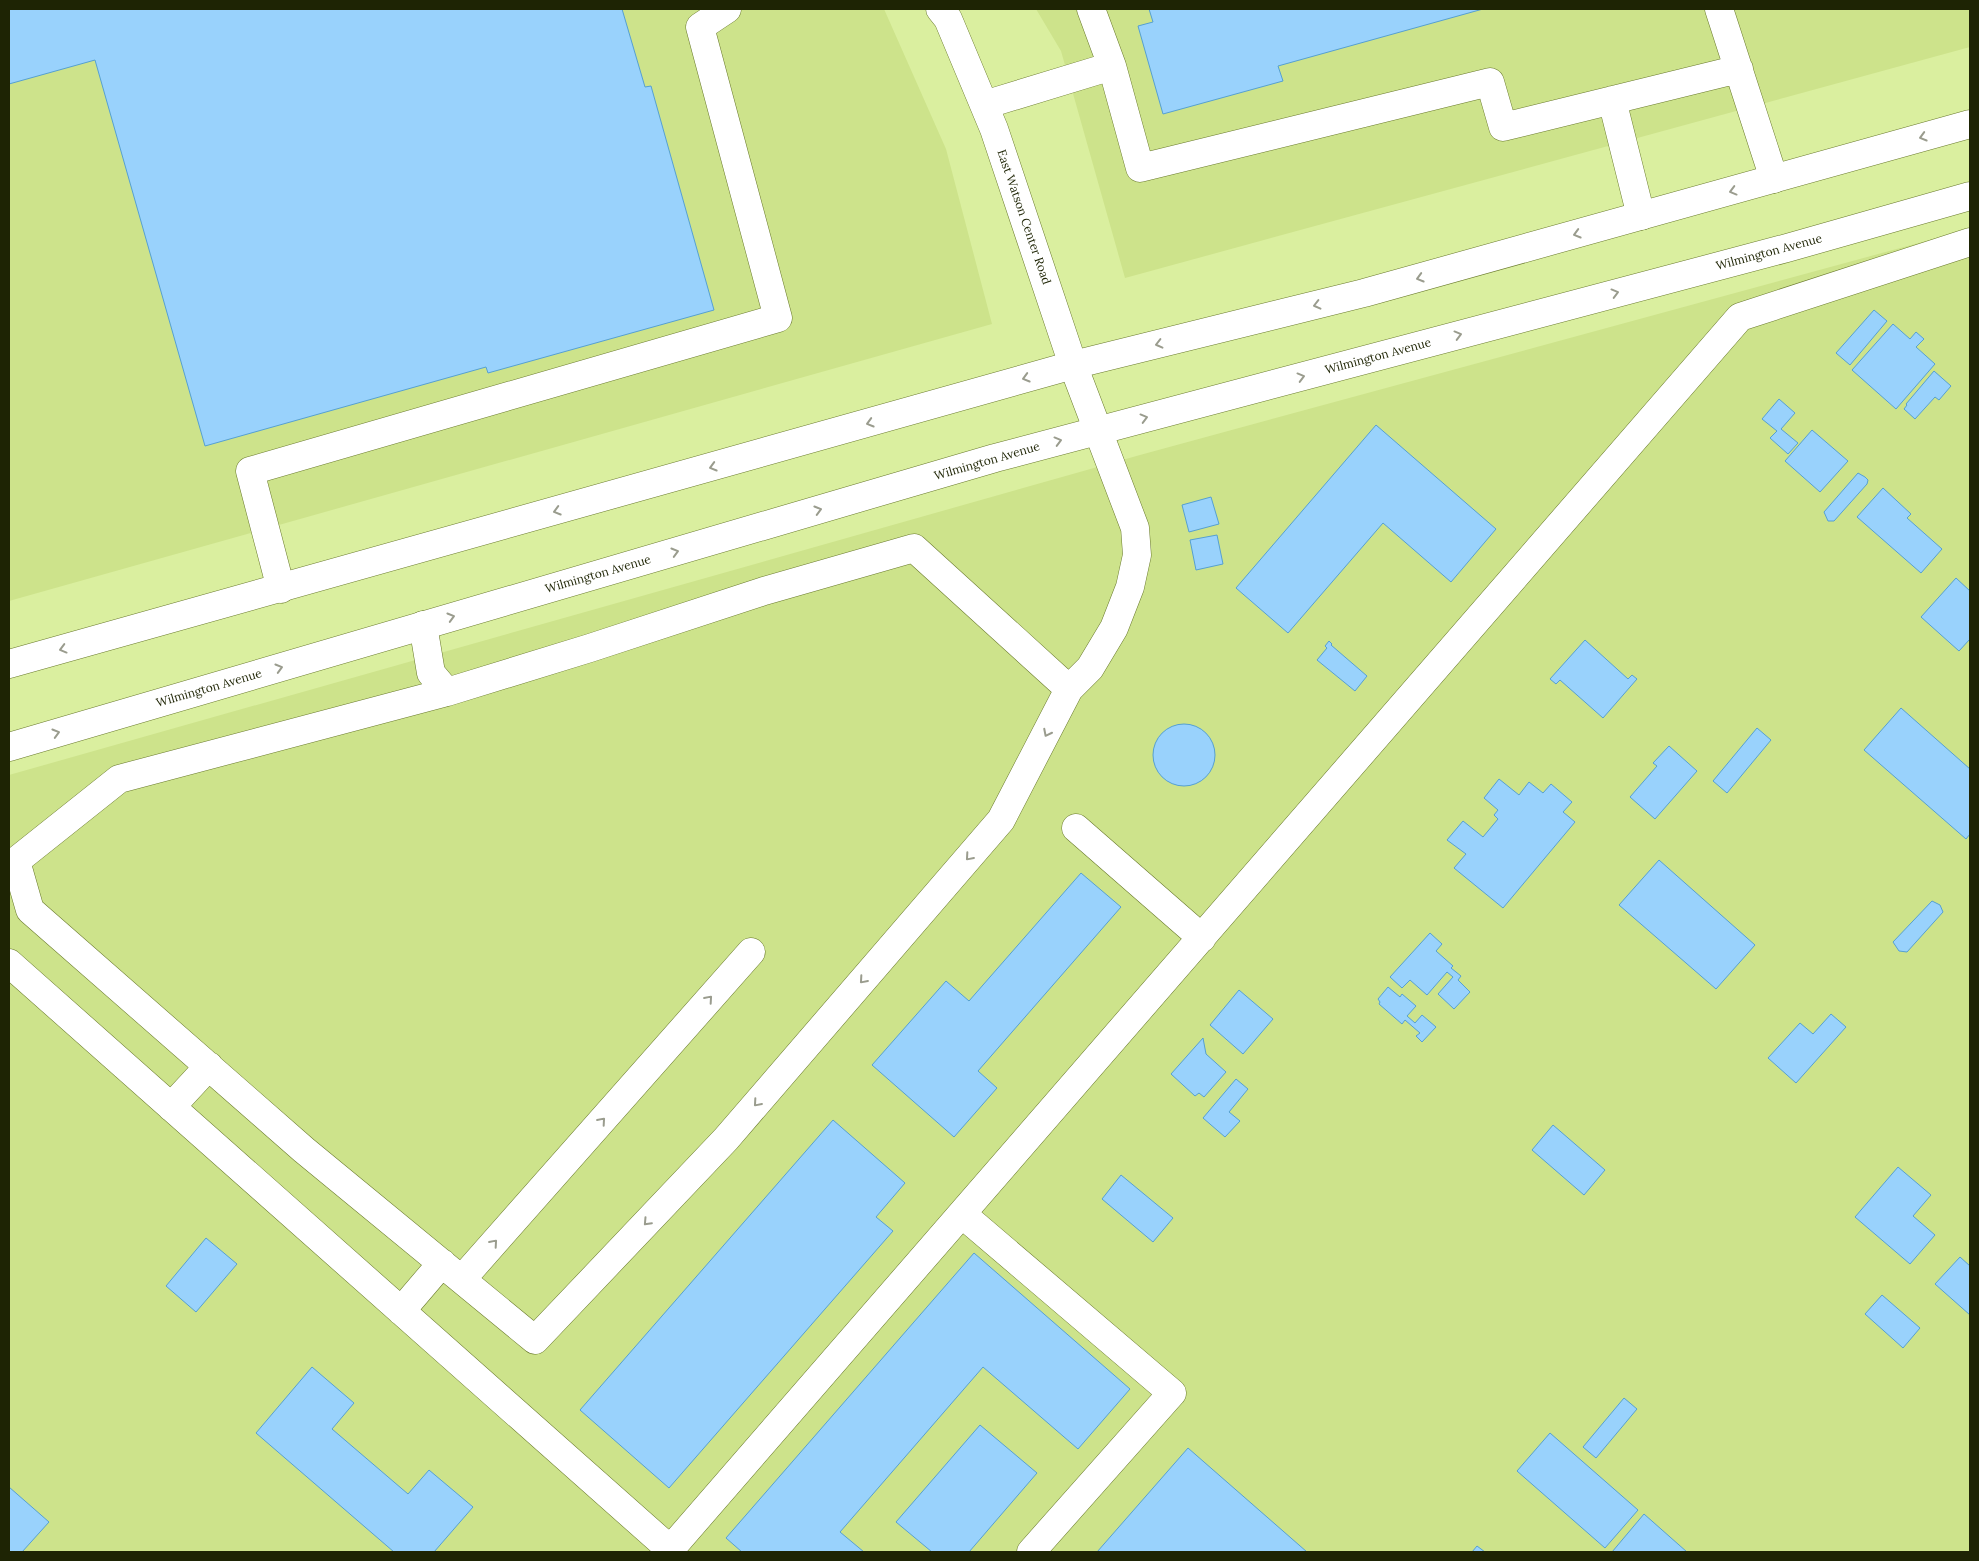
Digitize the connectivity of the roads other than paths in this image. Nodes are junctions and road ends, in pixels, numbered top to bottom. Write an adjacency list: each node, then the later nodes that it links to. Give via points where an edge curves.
1 (727, 9): 16 (main road, via 700,27 778,318 250,471)
2 (940, 9): 8 (main road, East Watson Center Road, via 948,19)
3 (1091, 9): 5 (main road)
4 (1719, 9): 6 (main road)
5 (1112, 66): 7 (main road, via 1140,168 1490,82 1502,127); 8 (main road)
6 (1738, 69): 7 (main road); 10 (main road)
7 (1612, 100): 12 (main road)
8 (984, 105): 14 (main road, East Watson Center Road)
9 (1970, 124): 10 (main road, one-way to 10)
10 (1774, 179): 12 (main road, one-way to 12)
11 (1970, 196): 15 (main road, Wilmington Avenue, one-way to 11)
12 (1640, 216): 14 (main road, one-way to 14, via 1364,293)
13 (1970, 242): 23 (main road, via 1740,317)
14 (1073, 365): 15 (main road, East Watson Center Road); 16 (main road, one-way to 16)
15 (1097, 431): 17 (main road, Wilmington Avenue, one-way to 15); 19 (main road, East Watson Center Road, via 1135,528 1136,555 1130,587 1114,628 1090,668)
16 (281, 588): 18 (main road, one-way to 18)
17 (423, 626): 20 (main road, via 431,673); 21 (main road, Wilmington Avenue, one-way to 17)
18 (9, 664)
19 (1069, 689): 20 (main road, via 914,548 764,591); 29 (main road, East Watson Center Road, one-way to 29, via 1001,820 726,1139 535,1340)
20 (447, 692): 26 (main road, via 119,779 16,861 30,910)
21 (9, 747)
22 (1076, 828): 23 (main road)
23 (1202, 938): 28 (main road)
24 (750, 952): 29 (main road, one-way to 24)
25 (9, 963): 27 (main road)
26 (209, 1066): 27 (main road); 29 (main road, via 304,1150)
27 (171, 1107): 30 (main road)
28 (962, 1214): 31 (main road); 32 (main road, via 1172,1393)
29 (452, 1271): 30 (main road)
30 (401, 1311): 31 (main road)
31 (670, 1551)
32 (1031, 1552)

